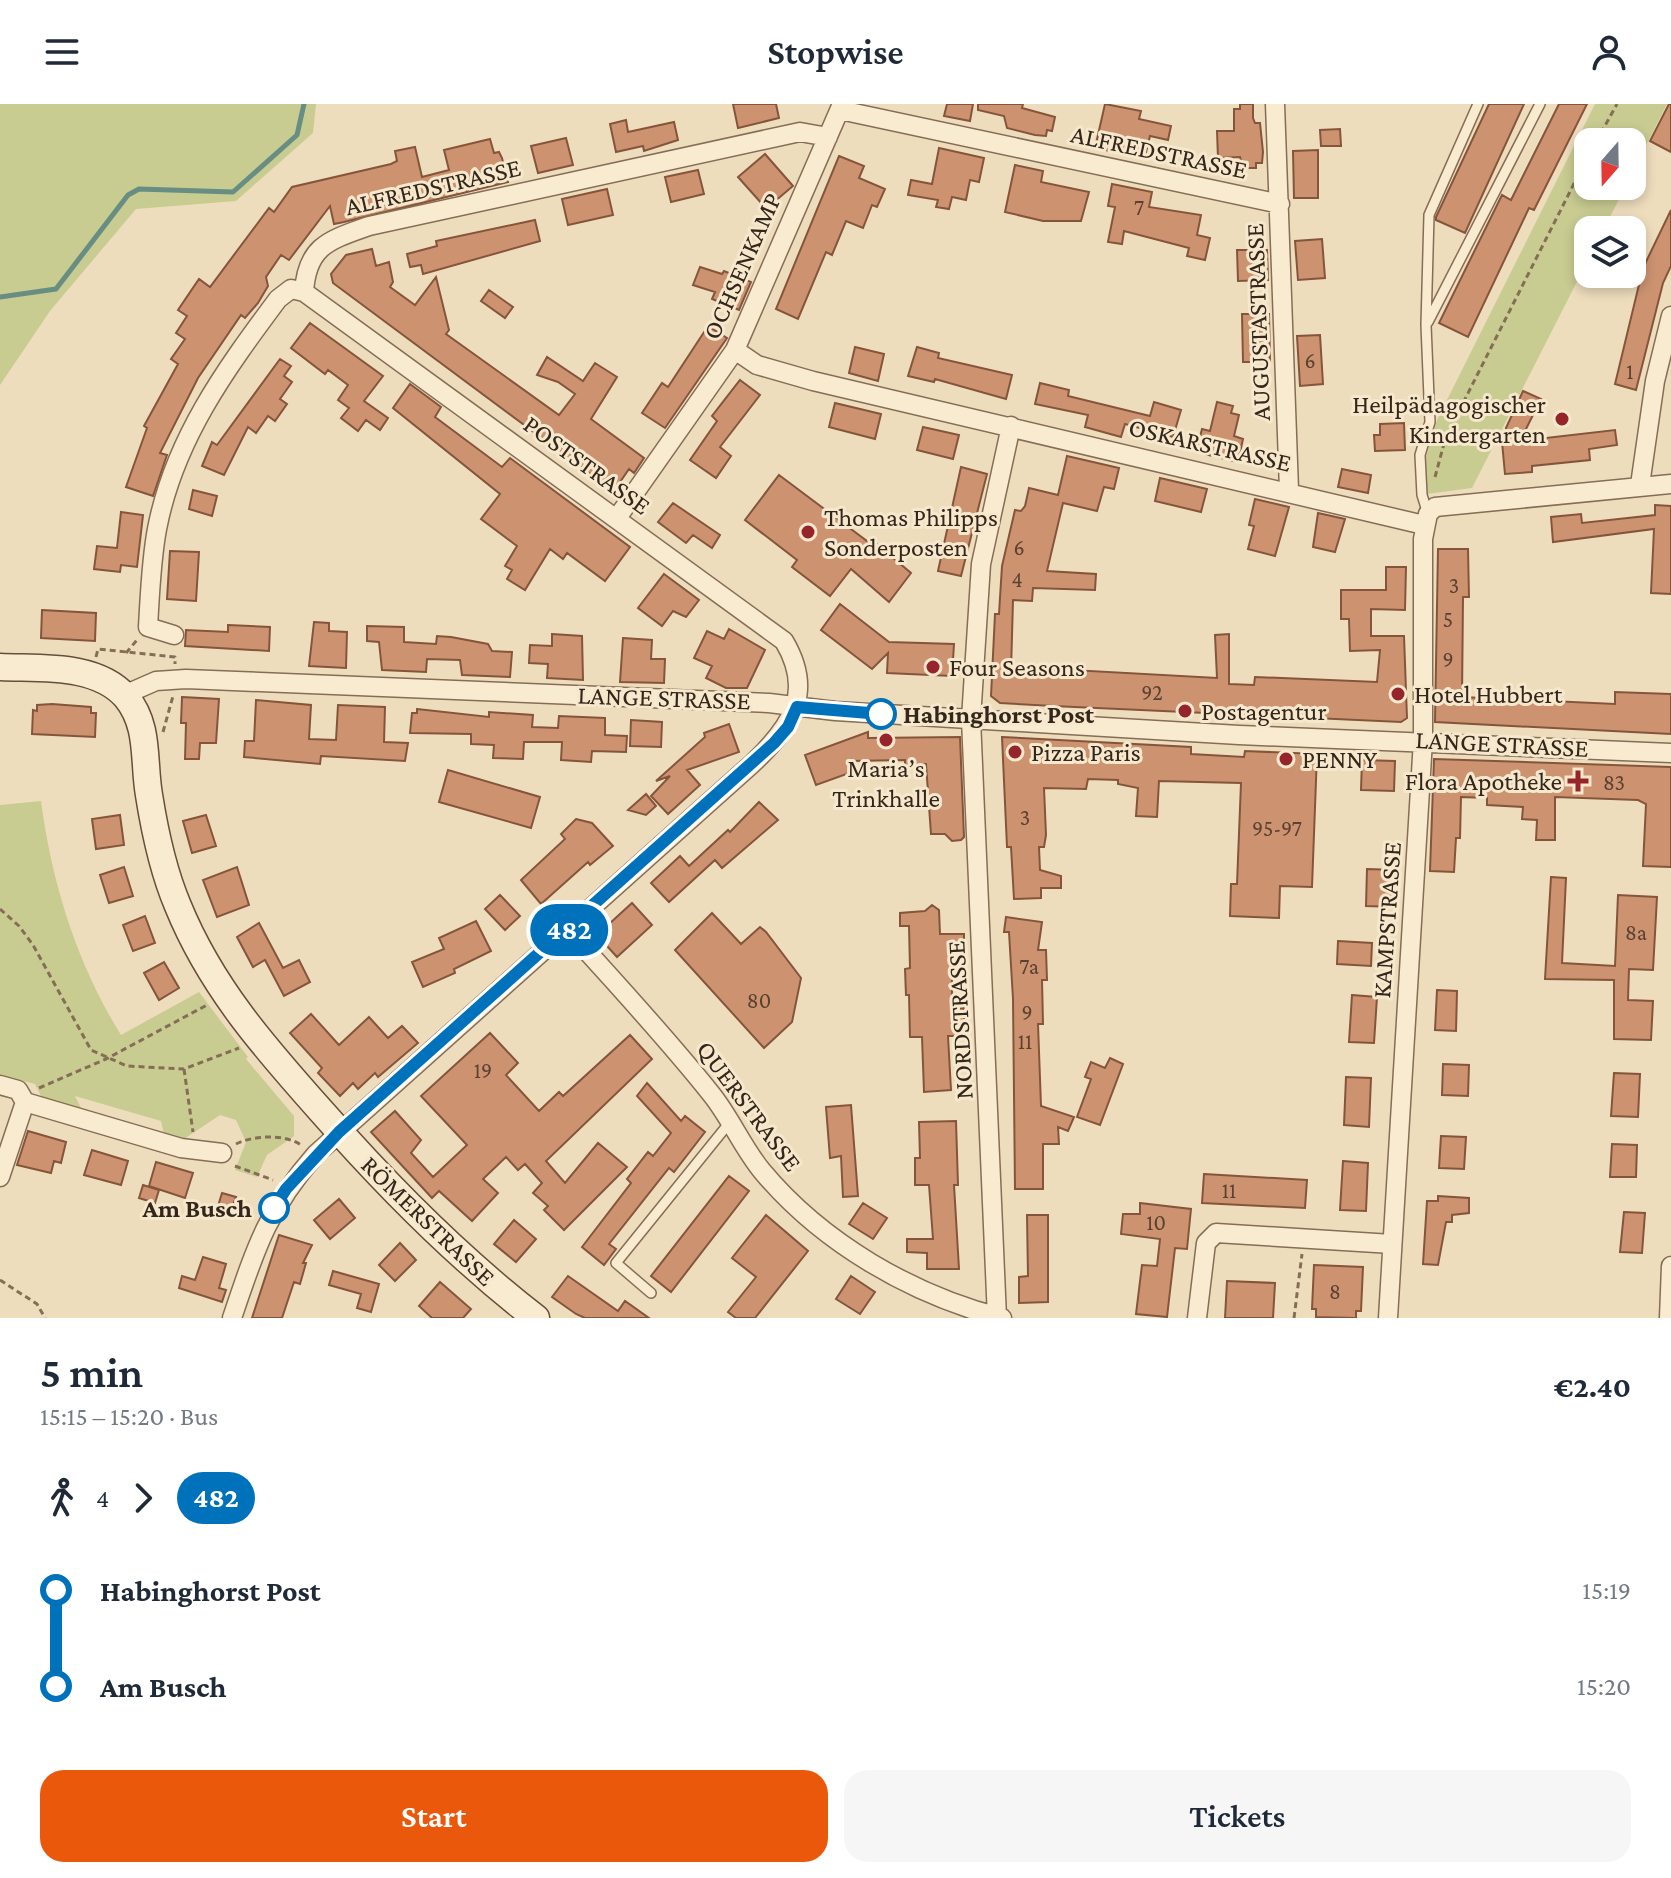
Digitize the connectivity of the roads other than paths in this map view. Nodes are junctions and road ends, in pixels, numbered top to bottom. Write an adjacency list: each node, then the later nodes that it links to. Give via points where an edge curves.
1 (1275, 104): 6 (street, AUGUSTASTRASSE)
2 (1478, 104): 9 (lane, via 1429,215)
3 (1540, 104): 9 (lane)
4 (841, 107): 5 (street, OCHSENKAMP); 6 (street, ALFREDSTRASSE)
5 (828, 137): 7 (street, ALFREDSTRASSE, via 800,132 369,226 322,245 310,261); 10 (street, OCHSENKAMP)
6 (1280, 204): 14 (street, AUGUSTASTRASSE)
7 (304, 292): 16 (street, POSTSTRASSE); 17 (street, via 291,289 278,299 202,405 180,450 156,530 148,627)
8 (1671, 316): 13 (street, via 1655,381)
9 (1426, 325): 15 (lane, via 1430,422 1420,455)
10 (735, 350): 11 (street, OSKARSTRASSE, via 757,365 813,381); 16 (street, OCHSENKAMP)
11 (1011, 426): 14 (street, OSKARSTRASSE); 21 (street, NORDSTRASSE, via 981,564)
12 (1671, 484): 13 (street, OSKARSTRASSE)
13 (1640, 485): 15 (street, OSKARSTRASSE)
14 (1289, 490): 15 (street, OSKARSTRASSE, via 1346,508)
15 (1429, 515): 22 (street, KAMPSTRASSE)
16 (617, 518): 20 (street, POSTSTRASSE, via 784,641 796,669)
17 (174, 635)
18 (0, 667): 19 (main road, via 82,672)
19 (124, 695): 20 (street, LANGE STRASSE, via 174,678); 28 (main road, RÖMERSTRASSE, via 144,736 148,793 164,871 194,942 224,996 256,1038)
20 (797, 707): 21 (street, LANGE STRASSE); 24 (street, via 774,743)
21 (971, 719): 22 (street, LANGE STRASSE); 36 (street, NORDSTRASSE)
22 (1423, 740): 23 (street, LANGE STRASSE); 31 (street, KAMPSTRASSE)
23 (1671, 753)
24 (568, 930): 27 (street, QUERSTRASSE, via 662,1034); 28 (street)
25 (0, 1085): 26 (street, via 18,1090)
26 (25, 1102): 29 (street, via 195,1151); 30 (street)
27 (730, 1122): 33 (lane, via 616,1263); 36 (street, QUERSTRASSE, via 760,1169 829,1234 894,1277)
28 (339, 1132): 34 (street, via 286,1189 257,1242); 35 (main road, RÖMERSTRASSE, via 454,1249)
29 (222, 1153)
30 (0, 1177)
31 (1392, 1244): 37 (street, via 1216,1233 1209,1237); 38 (street, KAMPSTRASSE)
32 (1671, 1266): 39 (street)
33 (651, 1293)
34 (232, 1318)
35 (536, 1318)
36 (998, 1318)
37 (1197, 1318)
38 (1388, 1318)
39 (1669, 1318)

